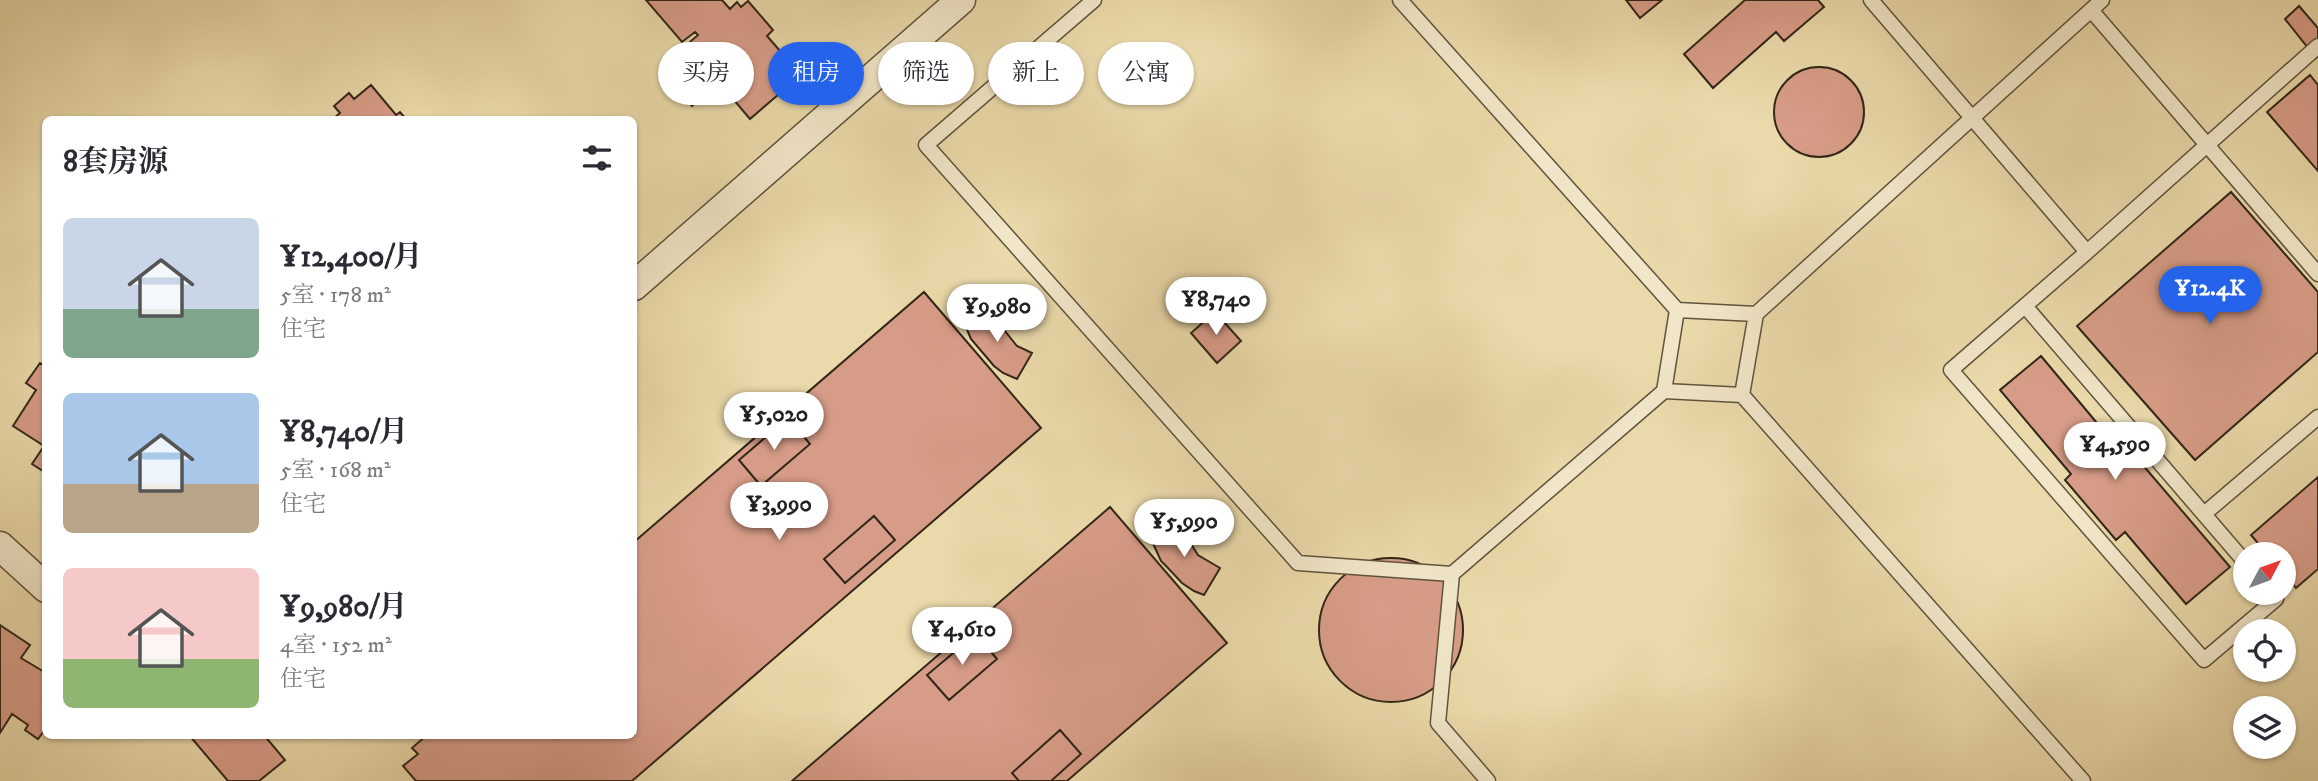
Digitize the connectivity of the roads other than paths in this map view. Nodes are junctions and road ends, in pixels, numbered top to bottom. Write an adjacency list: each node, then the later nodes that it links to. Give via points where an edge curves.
1 (961, 0): 11 (street)
2 (1094, 0): 21 (lane, via 926,145 1298,562)
3 (1400, 0): 13 (lane)
4 (1871, 0): 7 (lane)
5 (2096, 5): 7 (lane); 8 (lane)
6 (2318, 46): 8 (lane)
7 (1973, 117): 9 (lane); 14 (lane)
8 (2206, 145): 9 (lane); 10 (lane)
9 (2087, 252): 12 (lane)
10 (2318, 274)
11 (637, 283)
12 (2025, 306): 18 (lane); 23 (lane, via 1951,370 2204,660)
13 (1677, 310): 14 (lane); 15 (lane)
14 (1756, 314): 16 (lane)
15 (1664, 391): 16 (lane); 21 (lane)
16 (1742, 396): 25 (lane)
17 (2318, 417): 18 (lane)
18 (2204, 514): 20 (lane)
19 (0, 546): 22 (street)
20 (2233, 548)
21 (1452, 574): 24 (lane, via 1438,723)
22 (42, 584)
23 (2268, 606)
24 (1488, 781)
25 (2083, 781)

